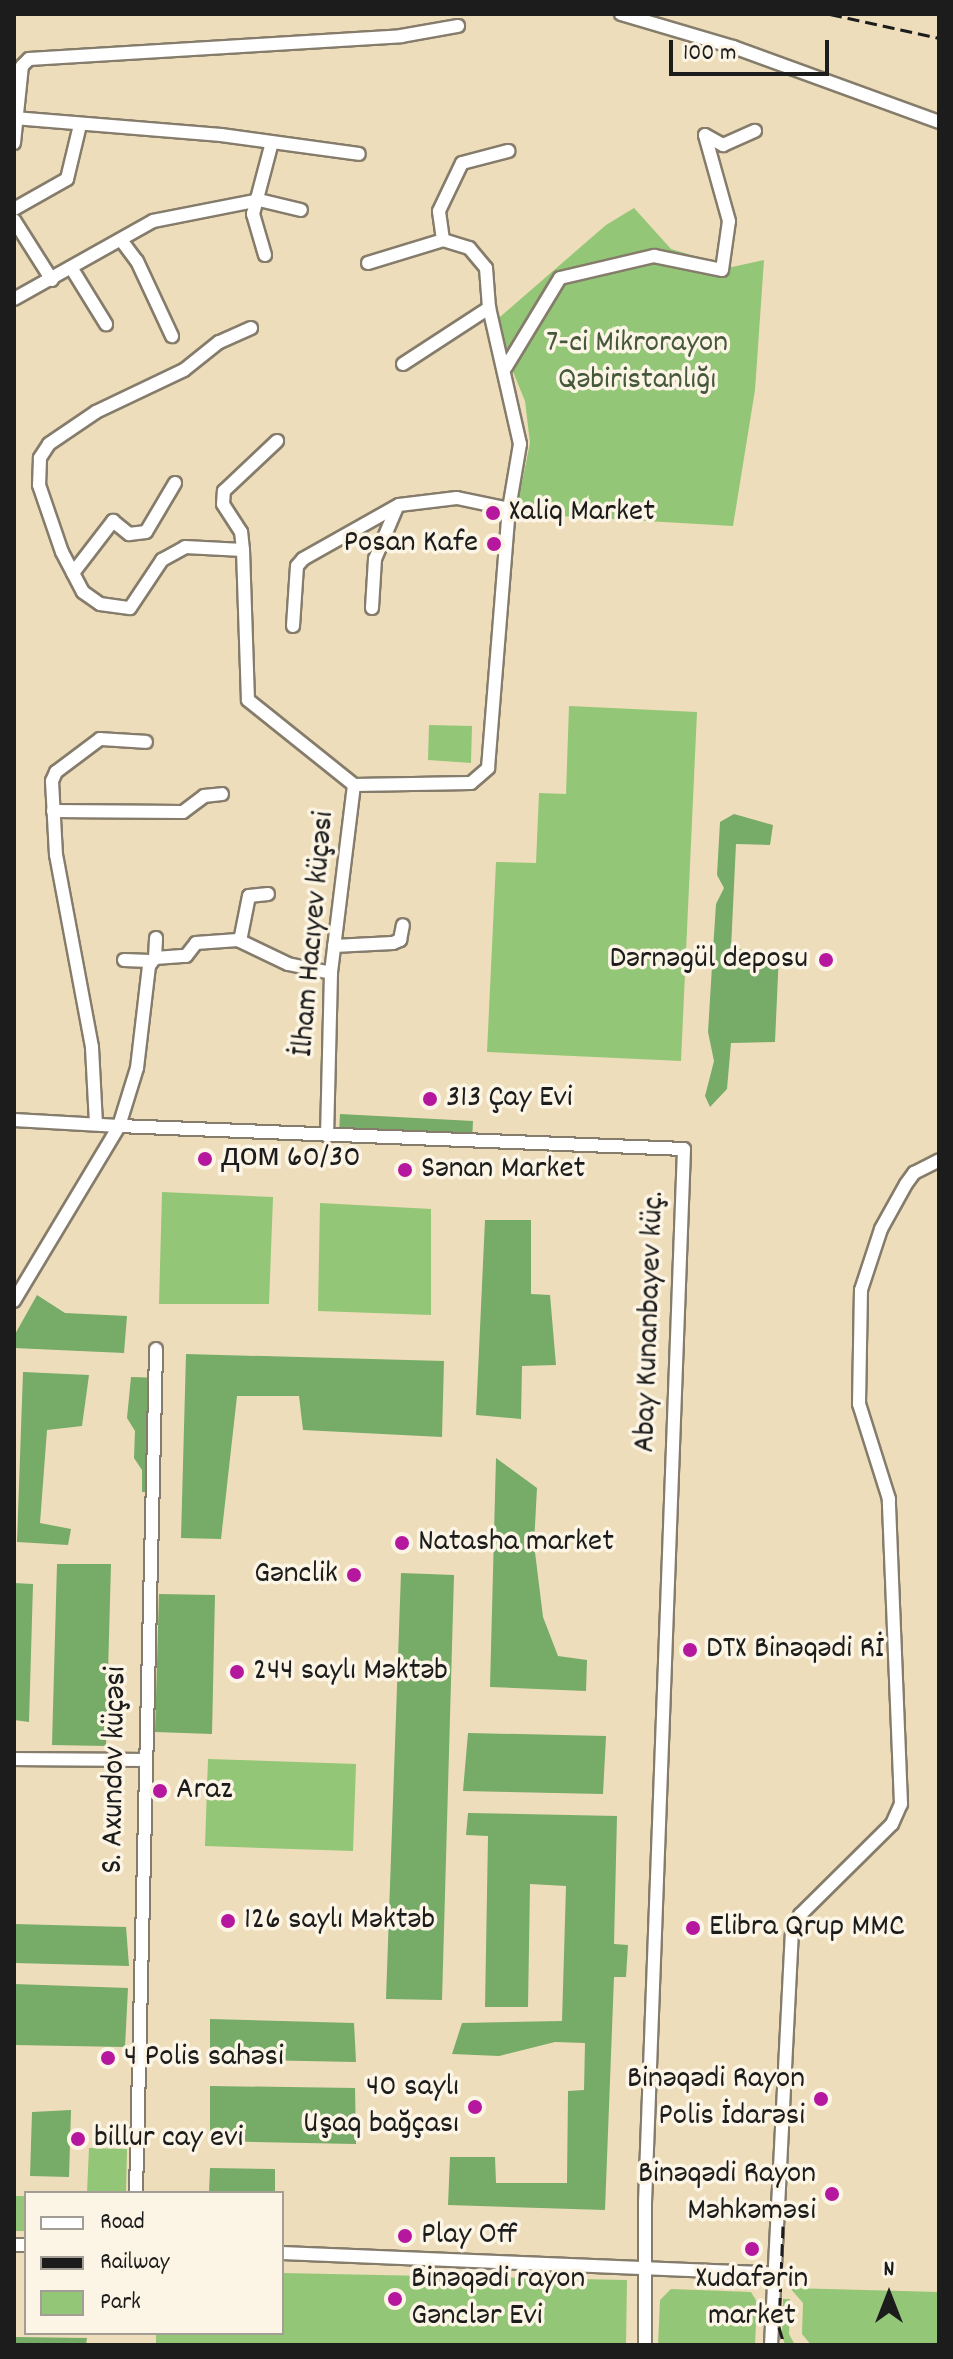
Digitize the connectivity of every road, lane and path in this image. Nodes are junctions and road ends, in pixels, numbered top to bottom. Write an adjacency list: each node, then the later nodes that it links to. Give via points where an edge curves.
1 (621, 14): 4 (street, via 667,25)
2 (458, 26): 3 (street, via 401,36 39,56 22,66)
3 (15, 118): 5 (street); 8 (street)
4 (939, 122)
5 (80, 125): 7 (street); 12 (street, via 67,179)
6 (755, 131): 27 (street, via 723,145 705,135 729,221 722,270 654,256 560,278)
7 (272, 142): 10 (street); 11 (street)
8 (14, 143)
9 (508, 151): 16 (street, via 462,163 439,211)
10 (359, 154)
11 (259, 200): 13 (street); 15 (street, via 153,221); 17 (street, via 253,214)
12 (14, 209)
13 (301, 210)
14 (14, 220): 20 (street)
15 (121, 240): 19 (street); 25 (street, via 137,261)
16 (443, 240): 18 (street); 22 (street, İlham Hacıyev küçəsi, via 469,248 486,268)
17 (265, 255)
18 (368, 263)
19 (72, 269): 20 (street); 23 (street)
20 (52, 280): 21 (street)
21 (14, 299)
22 (489, 308): 26 (street); 27 (street, İlham Hacıyev küçəsi)
23 (106, 324)
24 (251, 328): 33 (street, via 219,342 184,370 96,412 49,444 40,458 39,485)
25 (172, 336)
26 (403, 364)
27 (506, 367): 31 (street, İlham Hacıyev küçəsi, via 520,444)
28 (277, 441): 32 (street, İlham Hacıyev küçəsi, via 224,491 223,504 241,532)
29 (175, 483): 33 (street, via 146,532 129,534 113,521)
30 (399, 505): 31 (street, via 457,498); 34 (street, via 375,559); 35 (street, via 303,559 297,566)
31 (509, 509): 37 (street, İlham Hacıyev küçəsi, via 488,768 471,783)
32 (243, 550): 33 (street, via 185,547 162,560 130,608 100,604 83,592); 37 (street, İlham Hacıyev küçəsi, via 248,700)
33 (73, 573)
34 (372, 608)
35 (293, 626)
36 (146, 742): 39 (street, via 100,739 56,772)
37 (354, 785): 44 (street, İlham Hacıyev küçəsi)
38 (222, 794): 39 (street, via 204,796 183,812)
39 (53, 811): 49 (street, via 56,855 92,1047)
40 (268, 894): 43 (street, via 249,896)
41 (403, 925): 44 (street, via 400,940 393,943)
42 (156, 938): 45 (street)
43 (240, 941): 45 (street, via 196,943 186,956); 47 (street, via 288,964)
44 (334, 946): 47 (street, İlham Hacıyev küçəsi)
45 (152, 959): 46 (street); 50 (street, via 137,1068)
46 (124, 960)
47 (331, 973): 51 (street, İlham Hacıyev küçəsi)
48 (14, 1120): 49 (street, Abay Kunanbayev küç.)
49 (96, 1124): 50 (street, Abay Kunanbayev küç.)
50 (119, 1126): 51 (street, Abay Kunanbayev küç.); 53 (street)
51 (327, 1136): 59 (street, Abay Kunanbayev küç., via 684,1149)
52 (939, 1160): 60 (street, via 914,1173 906,1184 881,1229 861,1290 859,1404 889,1499 901,1804 892,1824 800,1915 792,1934)
53 (14, 1301)
54 (156, 1349): 56 (street, S. Axundov küçəsi)
55 (14, 1759): 56 (street)
56 (142, 1760): 57 (street, S. Axundov küçəsi)
57 (136, 2191)
58 (284, 2253): 59 (street)
59 (644, 2268): 60 (street); 62 (street)
60 (773, 2274): 61 (street)
61 (773, 2343)
62 (645, 2345)

